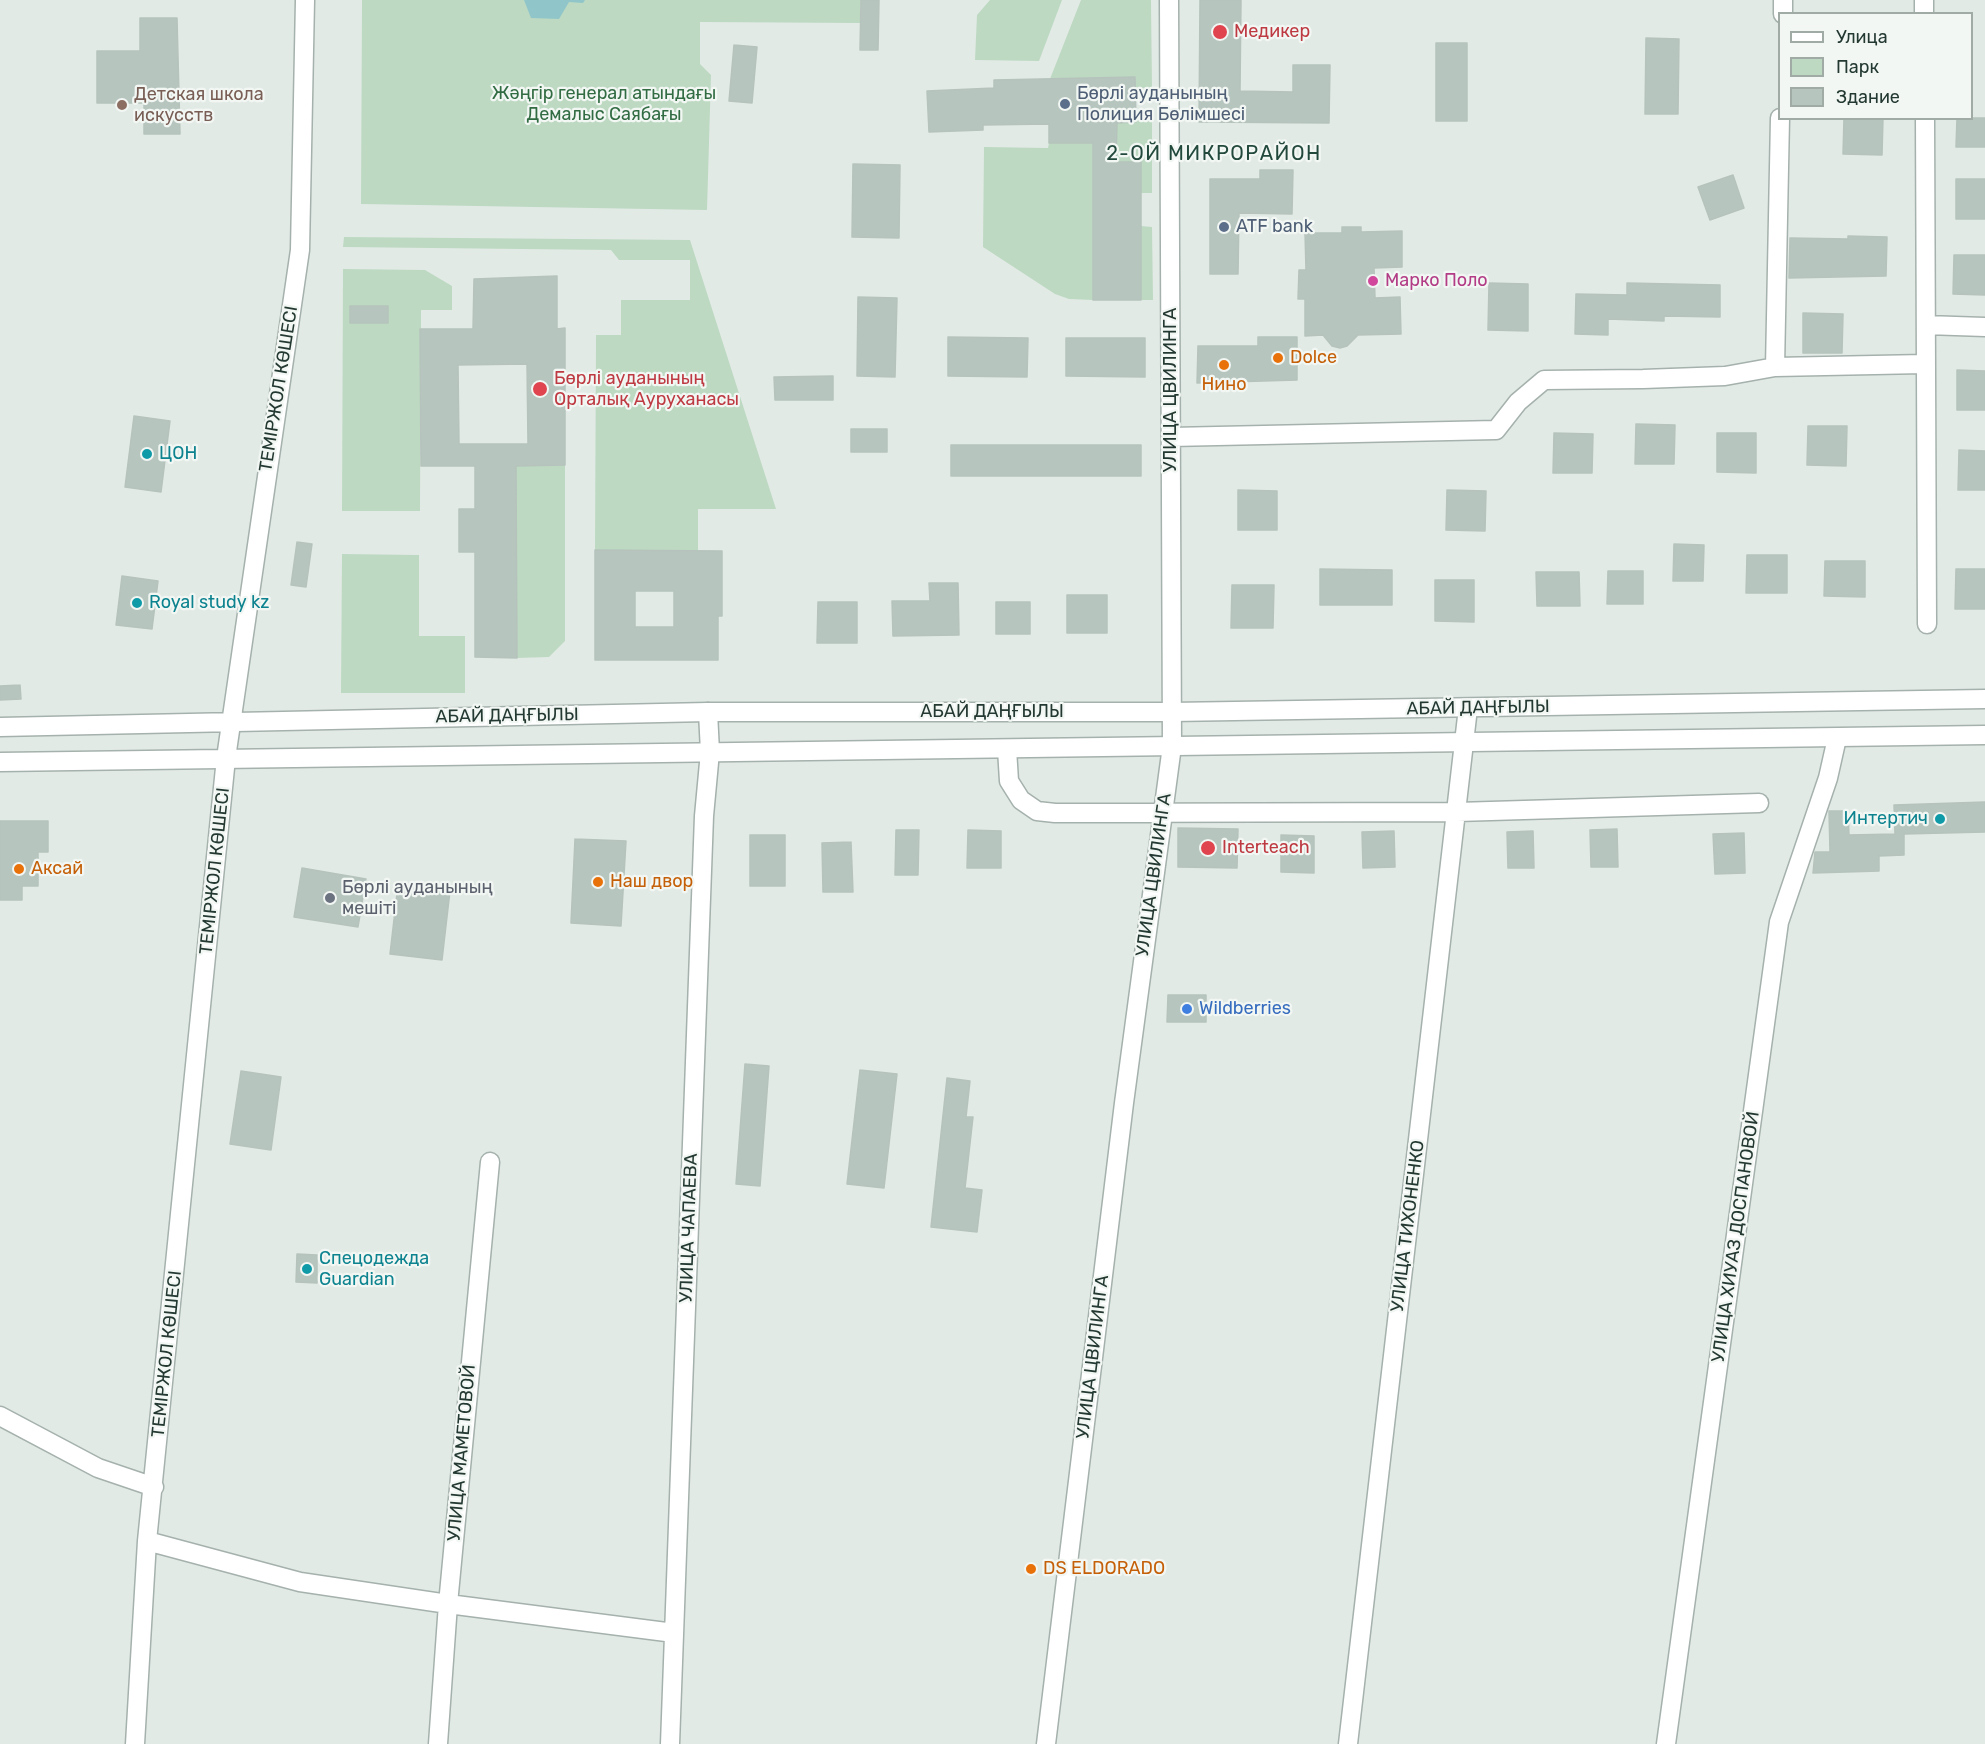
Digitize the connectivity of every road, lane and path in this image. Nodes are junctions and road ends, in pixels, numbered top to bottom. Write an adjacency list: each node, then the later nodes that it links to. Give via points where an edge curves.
1 (305, 0): 15 (street, ТЕМІРЖОЛ КӨШЕСІ, via 300,250)
2 (1169, 0): 9 (street, УЛИЦА ЦВИЛИНГА)
3 (1780, 120): 8 (street)
4 (1925, 120): 5 (street)
5 (1926, 325): 6 (street); 7 (street)
6 (1985, 327)
7 (1924, 364): 8 (street); 10 (street)
8 (1775, 367): 9 (street, via 1725,376 1544,380 1518,402 1496,430)
9 (1171, 437): 14 (street, УЛИЦА ЦВИЛИНГА)
10 (1927, 624)
11 (1985, 699): 12 (street, АБАЙ ДАҢҒЫЛЫ)
12 (1468, 708): 14 (street, АБАЙ ДАҢҒЫЛЫ); 19 (street, УЛИЦА ТИХОНЕНКО)
13 (708, 712): 14 (street, АБАЙ ДАҢҒЫЛЫ); 15 (street, АБАЙ ДАҢҒЫЛЫ); 22 (street, УЛИЦА ЧАПАЕВА)
14 (1172, 712): 20 (street, УЛИЦА ЦВИЛИНГА)
15 (232, 722): 16 (street, АБАЙ ДАҢҒЫЛЫ); 23 (street, ТЕМІРЖОЛ КӨШЕСІ)
16 (0, 727)
17 (1985, 735): 18 (street, АБАЙ ДАҢҒЫЛЫ)
18 (1837, 738): 19 (street, АБАЙ ДАҢҒЫЛЫ); 39 (street, УЛИЦА ХИУАЗ ДОСПАНОВОЙ, via 1828,778 1779,922)
19 (1464, 743): 20 (street, АБАЙ ДАҢҒЫЛЫ); 26 (street, УЛИЦА ТИХОНЕНКО)
20 (1172, 746): 21 (street, АБАЙ ДАҢҒЫЛЫ); 27 (street, УЛИЦА ЦВИЛИНГА)
21 (1007, 749): 22 (street, АБАЙ ДАҢҒЫЛЫ); 27 (street, via 1009,781 1021,800 1037,811)
22 (710, 752): 23 (street, АБАЙ ДАҢҒЫЛЫ); 33 (street, УЛИЦА ЧАПАЕВА, via 704,816)
23 (226, 758): 24 (street, АБАЙ ДАҢҒЫЛЫ); 30 (street, ТЕМІРЖОЛ КӨШЕСІ)
24 (0, 762)
25 (1759, 803): 26 (street)
26 (1458, 812): 27 (street); 38 (street, УЛИЦА ТИХОНЕНКО)
27 (1161, 813): 37 (street, УЛИЦА ЦВИЛИНГА)
28 (490, 1162): 32 (street, УЛИЦА МАМЕТОВОЙ)
29 (0, 1416): 30 (street, via 98,1468)
30 (154, 1487): 31 (street, ТЕМІРЖОЛ КӨШЕСІ)
31 (147, 1541): 32 (street, via 300,1582); 34 (street, ТЕМІРЖОЛ КӨШЕСІ)
32 (448, 1604): 33 (street); 35 (street, УЛИЦА МАМЕТОВОЙ)
33 (674, 1633): 36 (street, УЛИЦА ЧАПАЕВА)
34 (135, 1744)
35 (438, 1744)
36 (670, 1744)
37 (1046, 1744)
38 (1348, 1744)
39 (1666, 1744)

